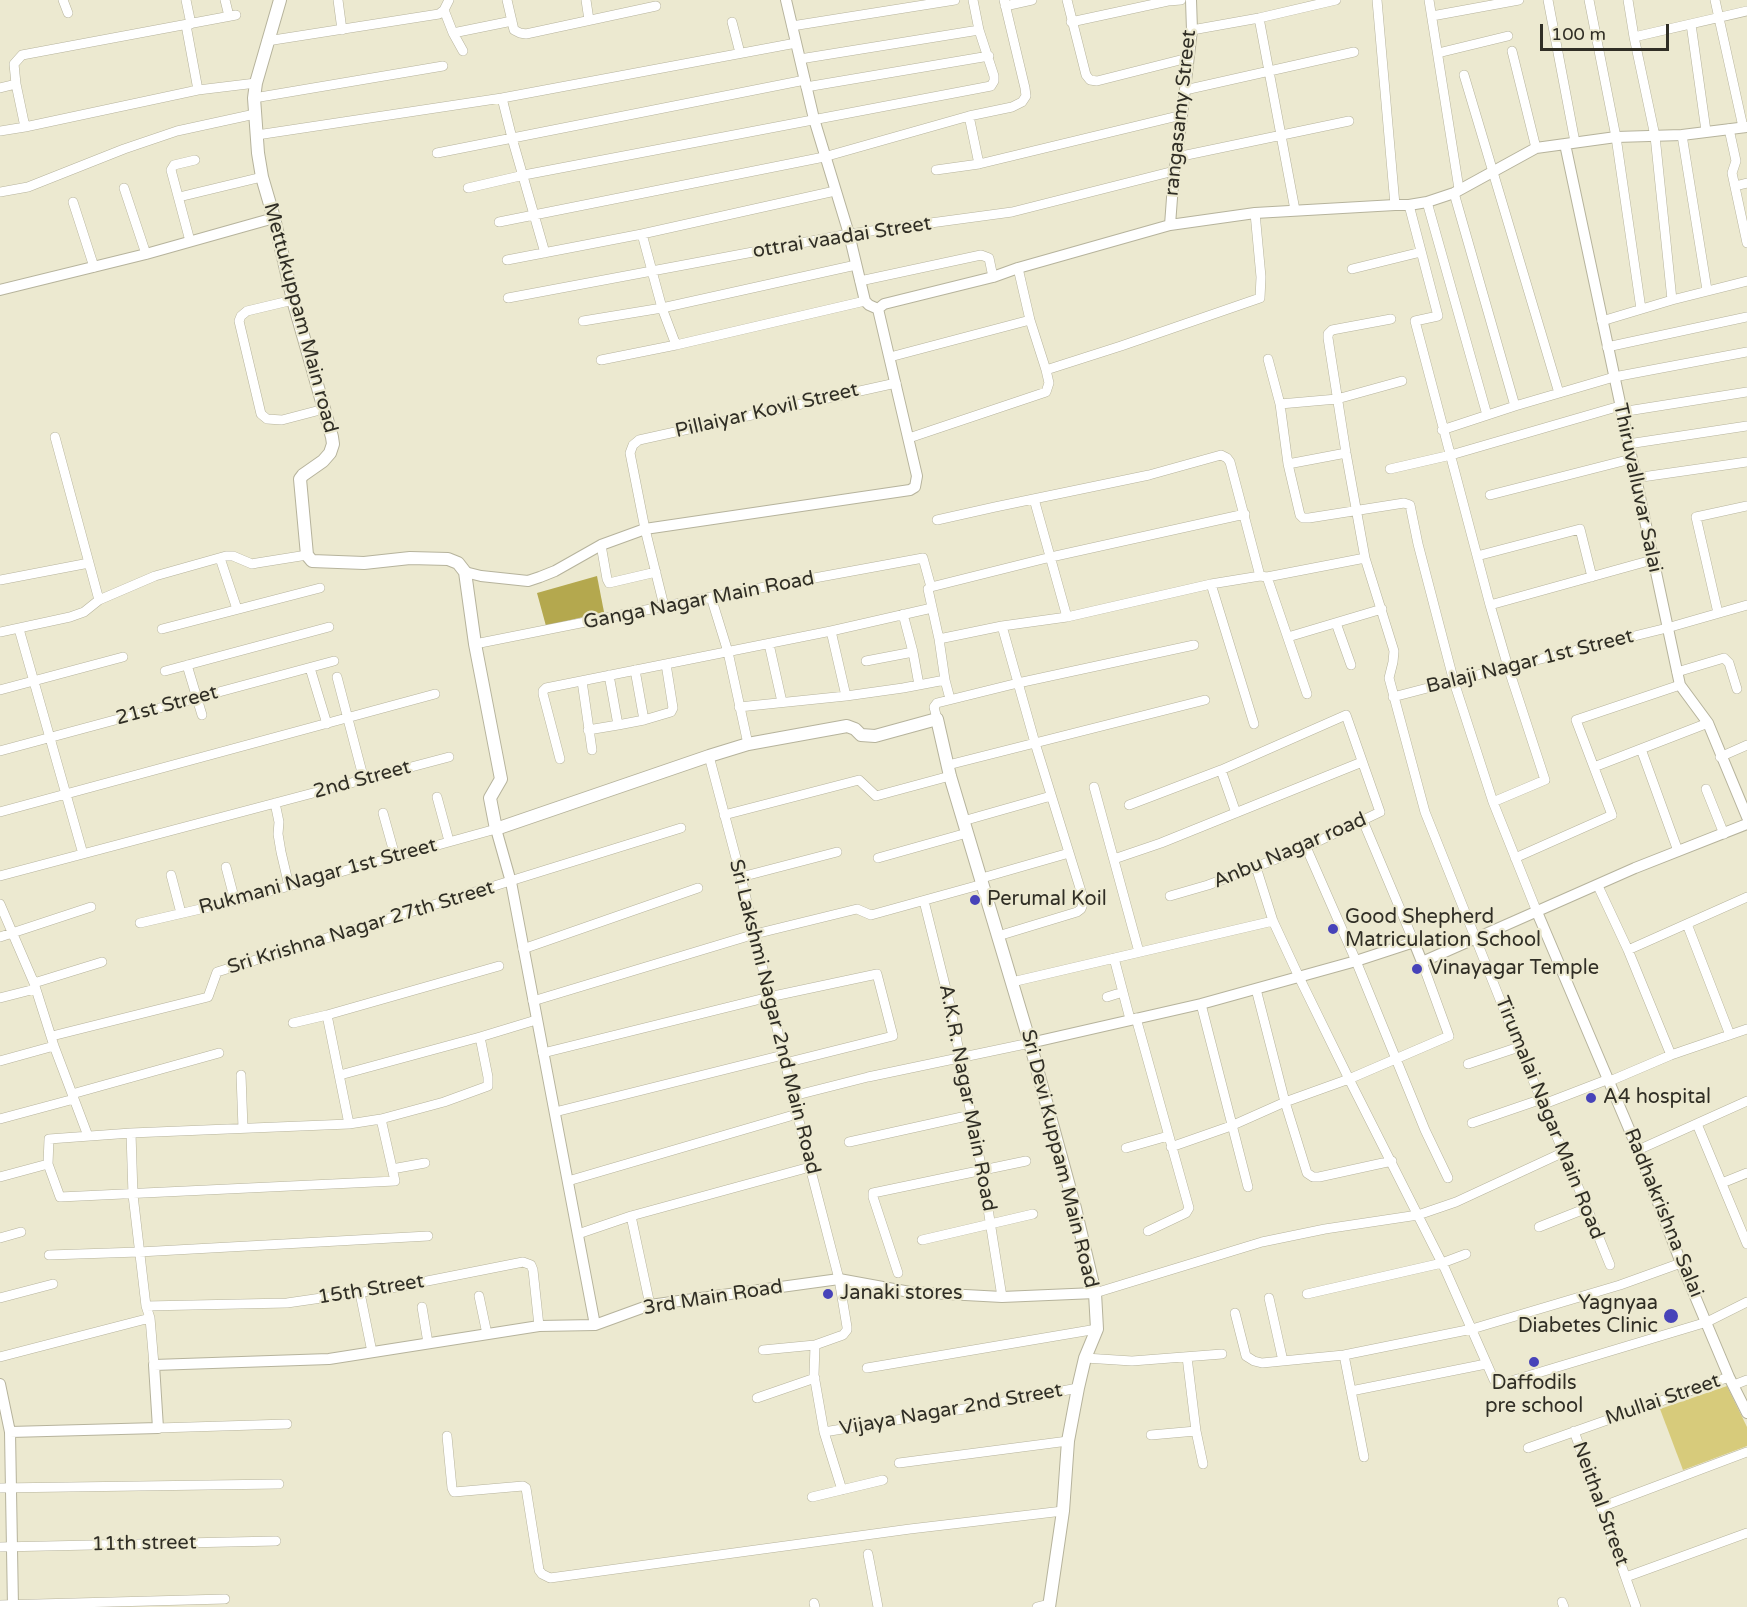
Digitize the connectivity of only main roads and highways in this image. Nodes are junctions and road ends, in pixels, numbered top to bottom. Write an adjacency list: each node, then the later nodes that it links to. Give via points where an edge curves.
1 (280, 0): 2 (main road, Mettukuppam Main road, via 256,83 262,177 333,444 323,461 300,479 306,555 312,561 326,562 448,559 465,572 501,779 490,798 496,829)
2 (709, 756): 3 (main road, Sri Devi Kuppam Main Road, via 748,744 847,726 861,735 875,736 937,719 1030,1043 1095,1293 1097,1329 1078,1388 1068,1441 1062,1511)
3 (1045, 1606)

